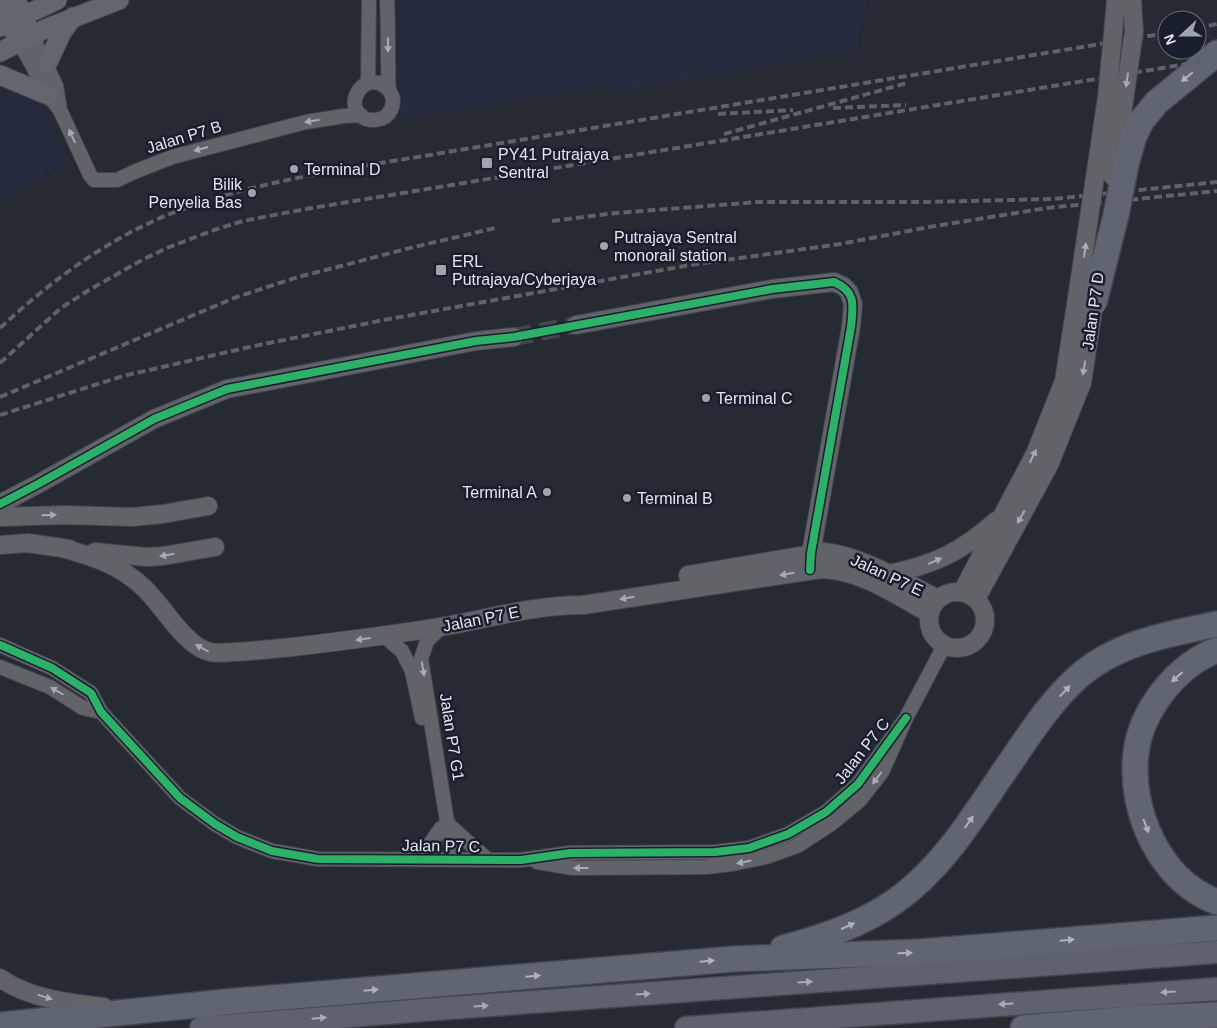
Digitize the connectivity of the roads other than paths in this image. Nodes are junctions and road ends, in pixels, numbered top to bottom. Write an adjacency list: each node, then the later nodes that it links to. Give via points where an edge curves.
1 (57, 0): 9 (main road)
2 (119, 0): 8 (main road)
3 (369, 0): 15 (street)
4 (387, 0): 16 (street, Jalan P7 B, one-way to 16)
5 (1116, 0): 20 (street, Jalan P7 D, one-way to 5, bridge)
6 (1132, 0): 20 (street, Jalan P7 D, one-way to 20, bridge, via 1134,32)
7 (0, 7): 9 (main road)
8 (74, 16): 10 (main road); 13 (main road, via 58,38)
9 (12, 17): 10 (main road)
10 (25, 38): 11 (main road); 13 (street, Jalan P7 B); 17 (street, Jalan P7 B)
11 (0, 52)
12 (1217, 52): 20 (highway, one-way to 20, bridge, via 1156,102 1142,120 1126,164 1116,215)
13 (47, 64): 18 (street, Jalan P7 B, via 56,86)
14 (0, 75): 17 (main road)
15 (368, 83): 16 (street, via 377,82); 19 (street, via 361,87 355,101)
16 (389, 90): 19 (street, Jalan P7 B, via 393,100 387,115 372,120)
17 (48, 95): 18 (street, Jalan P7 B)
18 (60, 110): 19 (street, Jalan P7 B, one-way to 18, via 306,122 172,157 117,180 106,181 94,180 90,175)
19 (361, 115)
20 (1086, 300): 25 (street, Jalan P7 D, one-way to 20, via 1035,454 1064,381); 32 (street, Jalan P7 D, one-way to 32, via 1082,383 1049,465)
21 (576, 325): 30 (street, via 817,283 834,282 849,292 853,304 851,327)
22 (514, 338): 23 (street, via 476,341 227,389 154,419)
23 (0, 504)
24 (208, 506): 26 (street, one-way to 24, via 132,517)
25 (1003, 515): 31 (street, one-way to 25, via 933,563 982,534); 32 (street, Jalan P7 D)
26 (0, 517)
27 (0, 545): 28 (street, via 28,543)
28 (58, 547): 29 (street, one-way to 28, via 146,557); 36 (street, Jalan P7 E, one-way to 28, via 260,651 213,653 202,650 143,586 125,573 89,555)
29 (215, 547)
30 (810, 562): 31 (street, Jalan P7 E, via 824,552 836,553); 33 (street, Jalan P7 E, via 851,573); 35 (street, Jalan P7 E, one-way to 35, via 689,582 583,605 555,605)
31 (888, 574): 33 (street, Jalan P7 E)
32 (969, 596): 33 (street, via 954,592 946,594); 37 (street, via 982,606 985,614 982,632 977,639 962,647)
33 (934, 607): 37 (street, via 930,623 932,632)
34 (1217, 624): 51 (highway, one-way to 34, via 813,940 845,928 894,902 928,873 956,842 1026,739 1078,677 1137,643)
35 (441, 627): 36 (street, Jalan P7 E); 44 (street, Jalan P7 G1, one-way to 44, via 427,641 421,659)
36 (384, 636): 44 (street, Jalan P7 G1, via 402,651 412,671)
37 (944, 644): 47 (street, Jalan P7 C, via 882,772 860,800 797,846 766,857 706,866 573,868 521,860)
38 (0, 645): 43 (street, Jalan P7 C, via 74,681 91,693)
39 (1217, 650): 48 (highway, one-way to 48, via 1193,663 1164,690 1142,728 1134,773 1142,814 1164,861 1188,885)
40 (0, 667): 42 (street, Jalan P7 C)
41 (0, 674): 42 (street)
42 (25, 678): 43 (street, Jalan P7 C, one-way to 42, via 83,708 50,687)
43 (100, 712): 45 (street, Jalan P7 C, via 180,798 237,837 272,851 318,860)
44 (445, 826): 45 (street); 46 (street, Jalan P7 G1); 47 (street)
45 (420, 859): 46 (street, Jalan P7 C)
46 (449, 859): 47 (street, Jalan P7 C)
47 (488, 860)
48 (1217, 902)
49 (1217, 928): 51 (highway, one-way to 49, via 919,952)
50 (1217, 952): 57 (highway, one-way to 50)
51 (734, 959): 54 (highway, one-way to 51)
52 (0, 978): 54 (street, one-way to 54, via 8,984 59,1002 105,1007)
53 (1217, 989): 58 (highway, one-way to 58)
54 (236, 1001): 56 (highway)
55 (1217, 1015): 59 (highway)
56 (0, 1025)
57 (201, 1028)
58 (686, 1028)
59 (1022, 1028)

